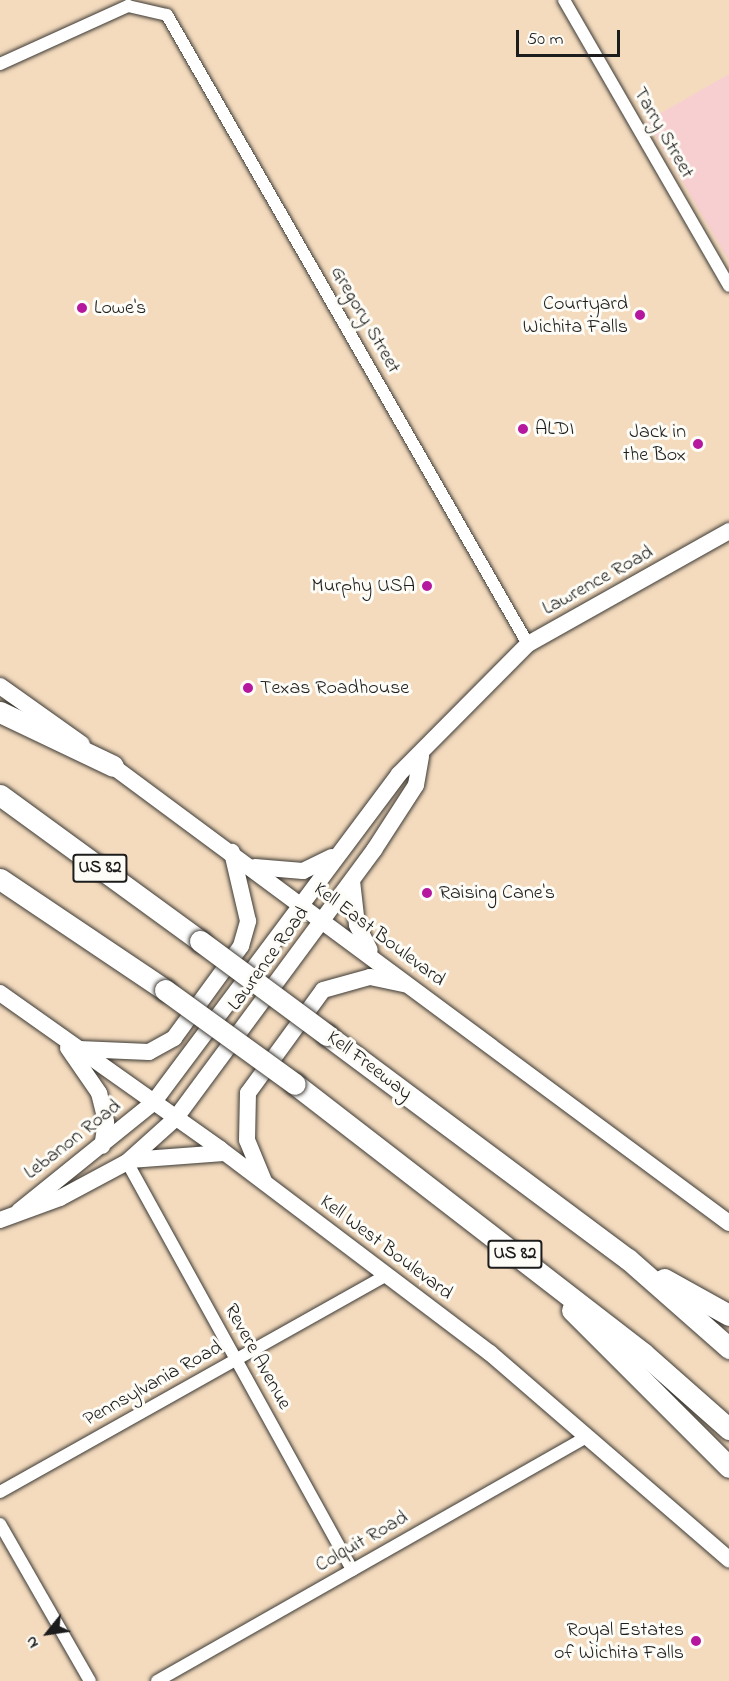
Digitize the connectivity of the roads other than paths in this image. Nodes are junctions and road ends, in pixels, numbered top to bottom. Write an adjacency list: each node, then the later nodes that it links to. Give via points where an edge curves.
1 (564, 0): 3 (street, Tarry Street)
2 (0, 64): 5 (street, Gregory Street, via 128,6 167,15)
3 (729, 286)
4 (729, 531): 5 (main road, Lawrence Road)
5 (528, 644): 8 (main road, Lawrence Road)
6 (0, 686): 9 (main road, Kell East Boulevard)
7 (0, 712): 9 (highway)
8 (421, 756): 11 (main road, Lawrence Road, via 399,774); 15 (main road, Lawrence Road, via 416,785)
9 (113, 766): 12 (main road, Kell East Boulevard)
10 (0, 795): 32 (highway, Kell Freeway / US 82, bridge)
11 (342, 849): 13 (main road, via 320,867 303,871); 16 (main road, Lawrence Road)
12 (232, 852): 13 (main road, Kell East Boulevard); 22 (main road, via 245,894 248,921 243,938 174,1038 149,1052)
13 (250, 866): 16 (main road, Kell East Boulevard)
14 (0, 879): 33 (highway, US 82, bridge, via 165,990 295,1084)
15 (352, 881): 17 (main road, Lawrence Road); 18 (main road, via 357,925)
16 (302, 904): 17 (main road, Kell East Boulevard); 23 (main road, Lawrence Road)
17 (324, 920): 18 (main road, Kell East Boulevard); 24 (main road, Lawrence Road)
18 (373, 956): 19 (main road, Kell East Boulevard)
19 (411, 985): 28 (main road, via 370,977 323,990 248,1093 247,1140); 31 (main road, Kell East Boulevard)
20 (0, 993): 21 (main road, Kell West Boulevard)
21 (56, 1034): 22 (main road, Kell West Boulevard); 25 (main road, via 99,1093 106,1122)
22 (78, 1049): 23 (main road, Kell West Boulevard)
23 (153, 1103): 24 (main road, Kell West Boulevard); 25 (main road, Lebanon Road)
24 (175, 1119): 26 (main road, Kell West Boulevard); 27 (main road, Lebanon Road)
25 (102, 1146): 29 (main road, Lebanon Road)
26 (224, 1153): 27 (main road); 28 (main road, Kell West Boulevard)
27 (129, 1161): 29 (main road, Lebanon Road, via 60,1198); 37 (street, Revere Avenue)
28 (266, 1184): 34 (main road, Kell West Boulevard)
29 (19, 1211): 30 (main road, Lebanon Road)
30 (0, 1220)
31 (729, 1222)
32 (628, 1259): 35 (highway); 36 (highway, Kell Freeway / US 82)
33 (533, 1268): 38 (highway, US 82, via 643,1353); 40 (highway, via 622,1365)
34 (386, 1275): 37 (street, Pennsylvania Road); 39 (main road, Kell West Boulevard, via 490,1353)
35 (729, 1315)
36 (729, 1348)
37 (236, 1361): 41 (street, Pennsylvania Road); 44 (street, Revere Avenue)
38 (729, 1429)
39 (586, 1437): 43 (main road, Kell West Boulevard); 44 (street, Colquit Road)
40 (729, 1467)
41 (0, 1491)
42 (0, 1524): 45 (street)
43 (729, 1559)
44 (352, 1570): 46 (street, Colquit Road)
45 (90, 1681)
46 (157, 1681)

